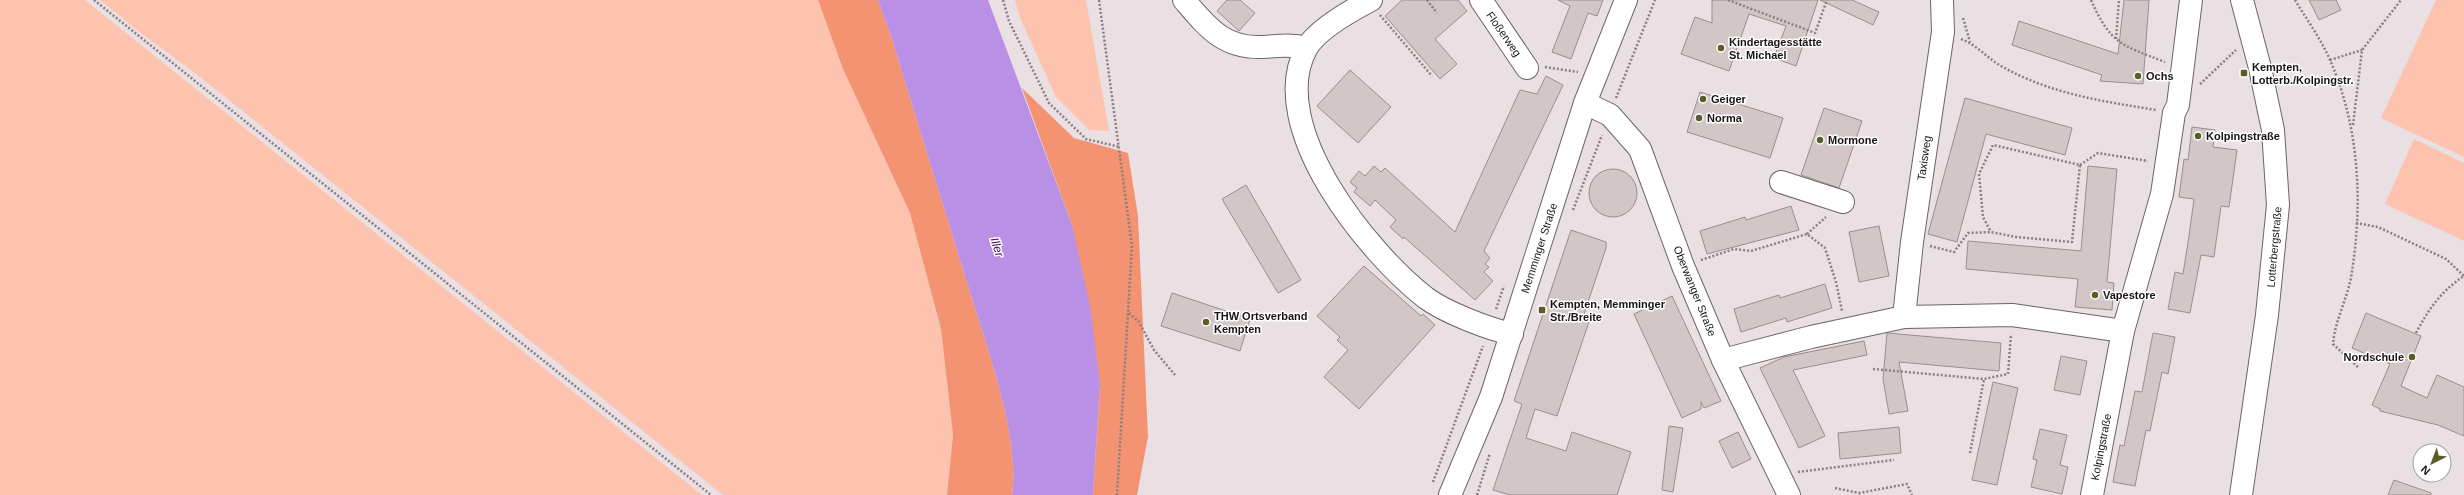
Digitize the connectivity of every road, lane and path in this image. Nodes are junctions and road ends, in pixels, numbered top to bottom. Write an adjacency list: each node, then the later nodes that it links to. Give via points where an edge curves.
1 (94, 0): 62 (path)
2 (1003, 0): 36 (path, via 1009,21 1049,103 1086,139)
3 (1099, 0): 36 (path)
4 (1184, 0): 25 (street, via 1212,32 1229,42 1249,48 1296,45)
5 (1368, 0): 25 (street, via 1323,31); 31 (path)
6 (1427, 0): 19 (path)
7 (1480, 0): 28 (street, Floßerweg)
8 (1626, 0): 32 (street, Memminger Straße)
9 (1655, 0): 34 (path)
10 (1728, 0): 11 (path, via 1815,33)
11 (1827, 0)
12 (1942, 0): 21 (street, Taxisweg)
13 (2091, 0): 23 (path, via 2098,16)
14 (2119, 0): 23 (path)
15 (2191, 0): 29 (street, Kolpingstraße)
16 (2242, 0): 22 (street, Lotterbergstraße)
17 (2295, 0): 27 (path)
18 (2402, 0): 26 (path)
19 (1437, 13)
20 (1962, 14): 24 (path)
21 (1943, 32): 24 (path); 43 (street, Taxisweg)
22 (2252, 36): 33 (path); 68 (street, Lotterbergstraße, via 2273,130 2278,204 2267,315)
23 (2116, 39): 29 (path, via 2122,45)
24 (1970, 42): 33 (path, via 2001,66 2058,91)
25 (1306, 48): 52 (street, via 1299,72 1298,108 1308,142 1328,184 1366,240 1393,269 1427,299 1489,329)
26 (2362, 50): 27 (path); 35 (path)
27 (2330, 60): 35 (path)
28 (1527, 68): 30 (path, via 1544,67)
29 (2182, 69): 33 (street, Kolpingstraße)
30 (1580, 73)
31 (1432, 76)
32 (1585, 103): 34 (street, Oberwanger Straße); 52 (street, Memminger Straße)
33 (2176, 109): 38 (street, Kolpingstraße)
34 (1610, 115): 44 (street, Oberwanger Straße, via 1640,149)
35 (2353, 127): 41 (path, via 2357,176)
36 (1120, 146): 46 (path, via 1132,246)
37 (2080, 165): 38 (path, via 2098,153); 42 (path, via 2072,242 2016,238); 42 (path, via 1993,145 1979,174 1983,217)
38 (2166, 165): 50 (street, Kolpingstraße, via 2162,194)
39 (1781, 182): 40 (street)
40 (1843, 202)
41 (2356, 223): 45 (path, via 2378,227 2446,259); 54 (path, via 2347,298 2334,332 2333,344)
42 (1991, 232): 43 (path, via 1968,233 1954,252)
43 (1912, 242): 49 (street, Taxisweg)
44 (1683, 266): 47 (path, via 1734,249 1751,250 1807,234 1825,248 1842,312); 53 (street, Oberwanger Straße)
45 (2464, 276): 51 (path, via 2447,287 2427,312)
46 (1128, 312): 56 (path, via 1139,322 1154,350); 63 (path)
47 (1835, 314)
48 (2012, 314): 49 (street); 50 (street); 57 (path, via 2008,374)
49 (1904, 317): 53 (street)
50 (2122, 331): 67 (street, Kolpingstraße)
51 (2416, 333)
52 (1512, 334): 64 (street, Memminger Straße, via 1492,397)
53 (1723, 360): 60 (street, Oberwanger Straße)
54 (2358, 367)
55 (1873, 369): 57 (path)
56 (1175, 375)
57 (1984, 379): 58 (path)
58 (1970, 453)
59 (1894, 460): 60 (path)
60 (1778, 474): 65 (street, Oberwanger Straße)
61 (1836, 488): 66 (path, via 1859,493 1906,484)
62 (711, 495)
63 (1117, 495)
64 (1450, 495)
65 (1789, 495)
66 (1912, 495)
67 (2092, 495)
68 (2241, 495)

